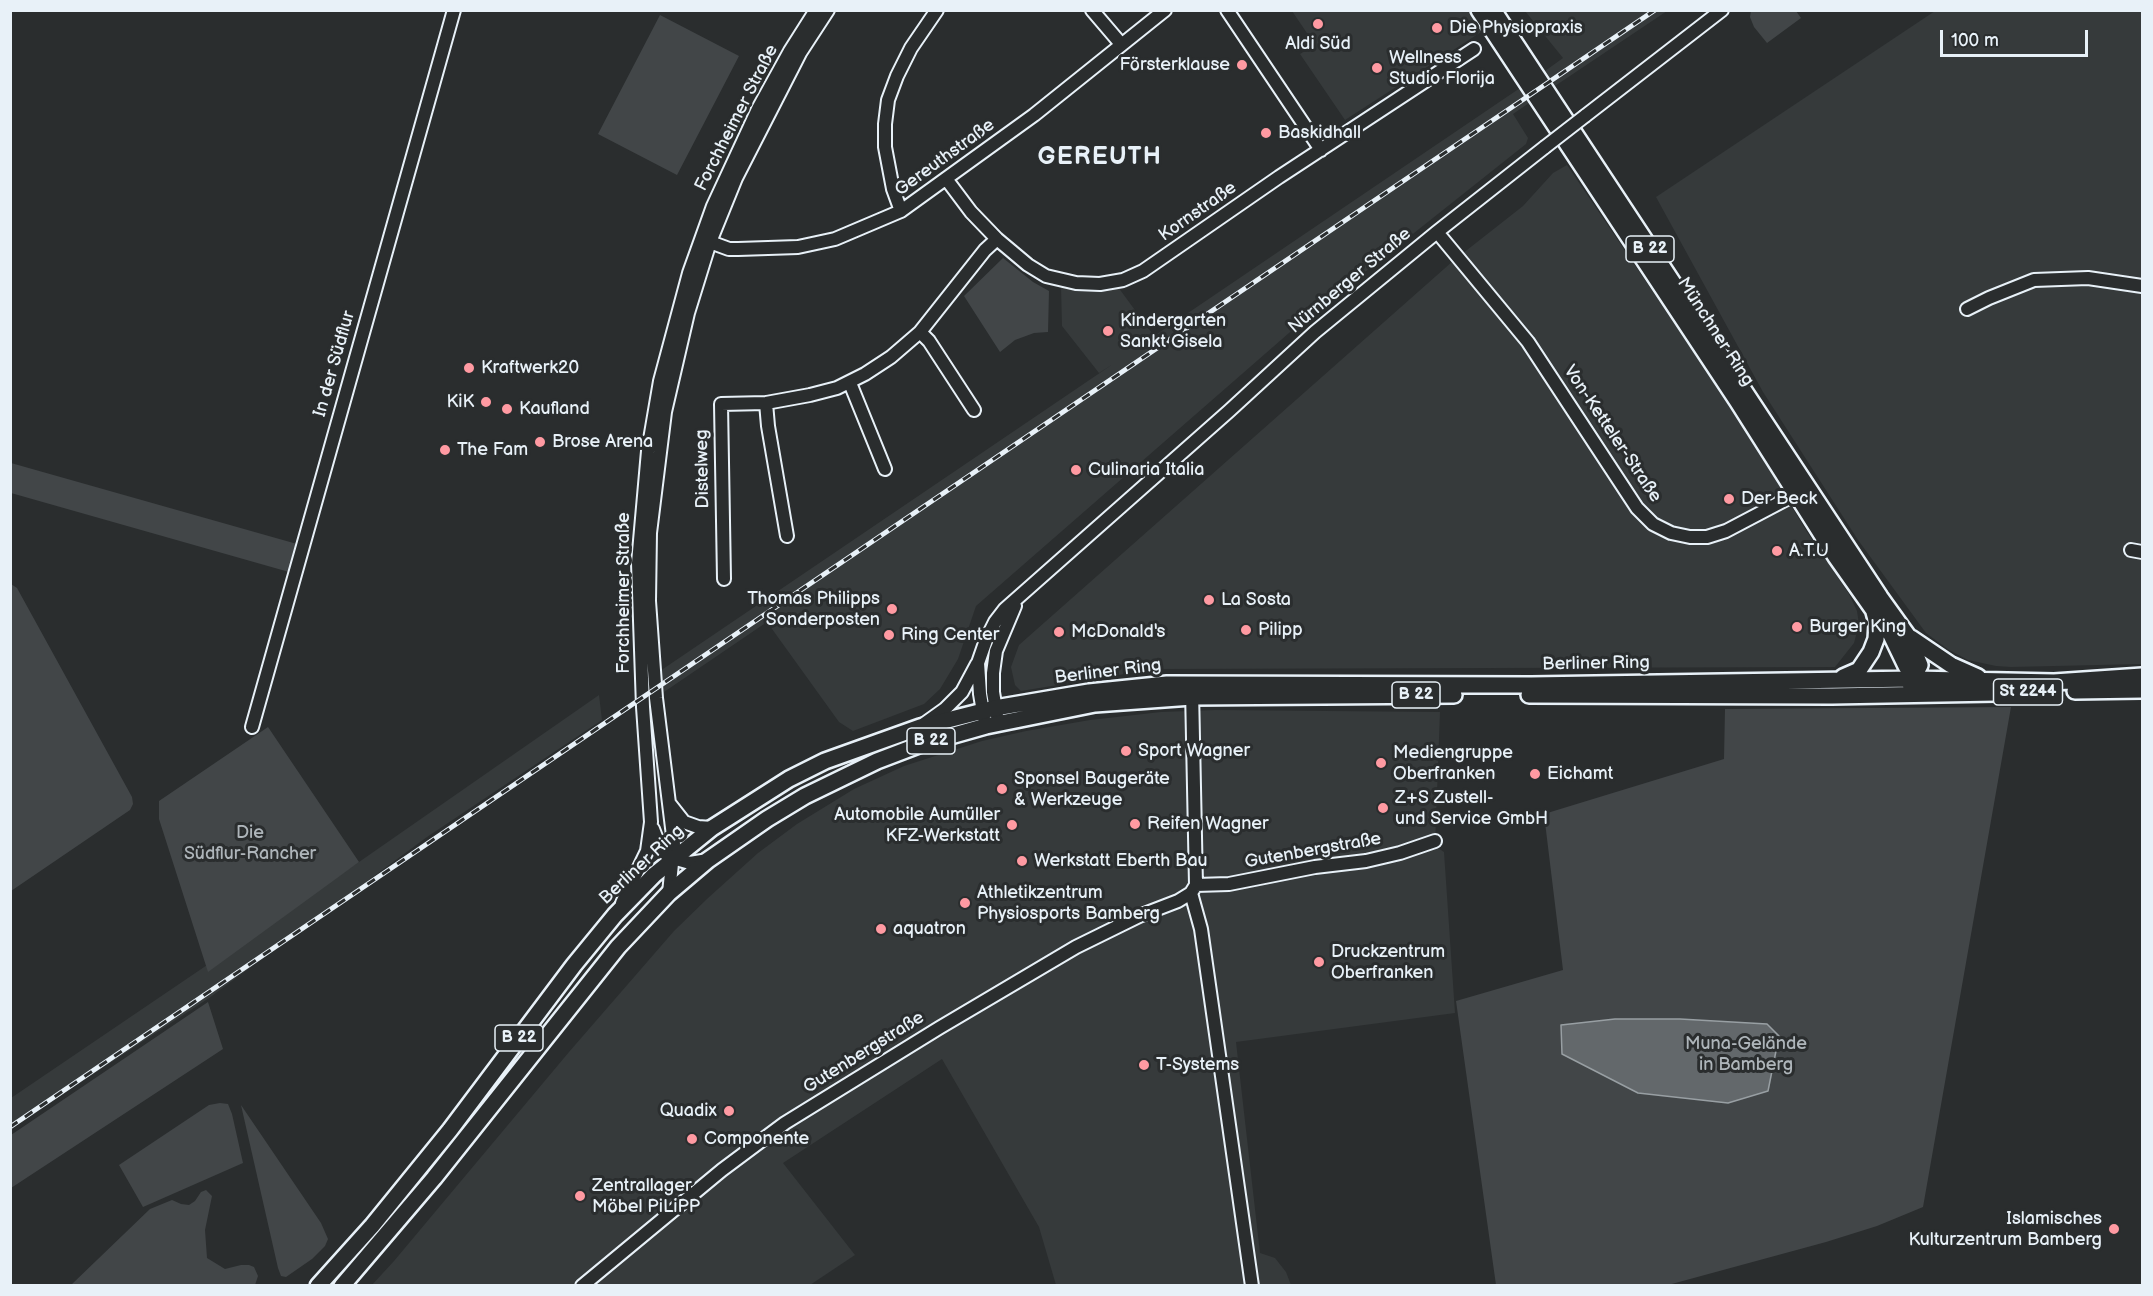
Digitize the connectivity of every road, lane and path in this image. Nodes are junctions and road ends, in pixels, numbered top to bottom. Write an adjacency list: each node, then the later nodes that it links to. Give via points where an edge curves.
1 (454, 10): 42 (street, In der Südflur)
2 (816, 10): 45 (street, Forchheimer Straße, via 758,109 713,206 686,283 660,381 647,463 638,563)
3 (828, 10): 18 (street, Forchheimer Straße, via 800,53 752,145)
4 (937, 10): 15 (street, via 911,48 888,100 885,147)
5 (1092, 10): 11 (street)
6 (1165, 10): 11 (street, Gereuthstraße)
7 (1227, 10): 13 (street)
8 (1479, 10): 26 (main road, Münchner Ring / B 22, via 1732,393)
9 (1493, 10): 26 (main road, Münchner Ring / B 22)
10 (1722, 10): 16 (street, Nürnberger Straße, bridge)
11 (1121, 44): 14 (street, Gereuthstraße, via 1034,116)
12 (1474, 49): 13 (street, Kornstraße)
13 (1321, 150): 17 (street, Kornstraße, via 1143,272 1123,280 1100,284 1063,282 1028,265)
14 (947, 180): 15 (street, Gereuthstraße); 17 (street, Kornstraße)
15 (901, 212): 18 (street, Gereuthstraße, via 835,239 798,247 729,249)
16 (1437, 232): 26 (street, Von-Ketteler-Straße, via 1528,342 1637,508 1653,524 1671,533 1707,537); 29 (street, Nürnberger Straße, via 1315,332)
17 (997, 239): 21 (street, Distelweg)
18 (710, 242): 44 (street, Forchheimer Straße, via 685,322 665,412 650,533 651,645)
19 (2142, 286): 20 (street, via 2088,278 2034,280)
20 (1967, 309)
21 (920, 332): 22 (street, Distelweg, via 881,364); 24 (street)
22 (850, 382): 23 (street, Distelweg); 25 (street)
23 (766, 403): 27 (street); 28 (street, Distelweg, via 721,404)
24 (974, 410)
25 (885, 469)
26 (1802, 491): 30 (main road, Münchner Ring / B 22, via 1836,557); 31 (main road, Münchner Ring / B 22)
27 (787, 536)
28 (724, 579)
29 (1018, 599): 32 (street, Nürnberger Straße, via 995,622); 41 (street, Nürnberger Straße, via 996,651)
30 (1873, 609): 34 (main road, Münchner Ring); 35 (main road, B 22, via 1876,639 1868,658 1859,670)
31 (1908, 636): 34 (main road, B 22, via 1920,661); 36 (main road, via 1951,665)
32 (978, 663): 41 (street, Nürnberger Straße); 43 (street, via 962,692)
33 (2142, 676): 36 (main road, Berliner Ring / St 2244)
34 (1914, 679): 35 (main road, Berliner Ring / St 2244); 36 (main road, Berliner Ring / St 2244); 39 (main road); 40 (main road)
35 (1835, 680): 37 (main road, Berliner Ring / B 22)
36 (1992, 682)
37 (1192, 690): 39 (main road, Berliner Ring / B 22, via 1416,695); 41 (main road, Berliner Ring / B 22); 50 (street)
38 (2142, 690): 40 (main road, Berliner Ring / St 2244)
39 (1899, 694): 40 (main road, Berliner Ring / St 2244)
40 (1937, 694)
41 (991, 717): 43 (main road, Berliner Ring / B 22); 49 (main road, Berliner Ring / B 22, via 836,780 767,819)
42 (252, 727)
43 (920, 727): 46 (main road, Berliner Ring / B 22, via 825,761 761,795)
44 (668, 800): 46 (street, via 684,822); 48 (street, Forchheimer Straße)
45 (651, 822): 48 (street, via 661,850); 52 (street, Forchheimer Straße, via 647,851)
46 (711, 828): 48 (main road, Berliner Ring / B 22)
47 (1435, 842): 50 (street, Gutenbergstraße, via 1374,859)
48 (674, 859): 49 (street); 51 (street, Forchheimer Straße); 52 (main road, Berliner Ring / B 22)
49 (708, 860): 51 (main road, Berliner Ring / B 22)
50 (1193, 889): 55 (street, Gutenbergstraße, via 1178,901 1139,915 1076,947 785,1123); 56 (street)
51 (669, 893): 54 (main road, Berliner Ring / B 22, via 618,947 434,1178)
52 (615, 915): 53 (main road, Berliner Ring / B 22, via 450,1130)
53 (318, 1286)
54 (342, 1286)
55 (582, 1286)
56 (1252, 1286)

